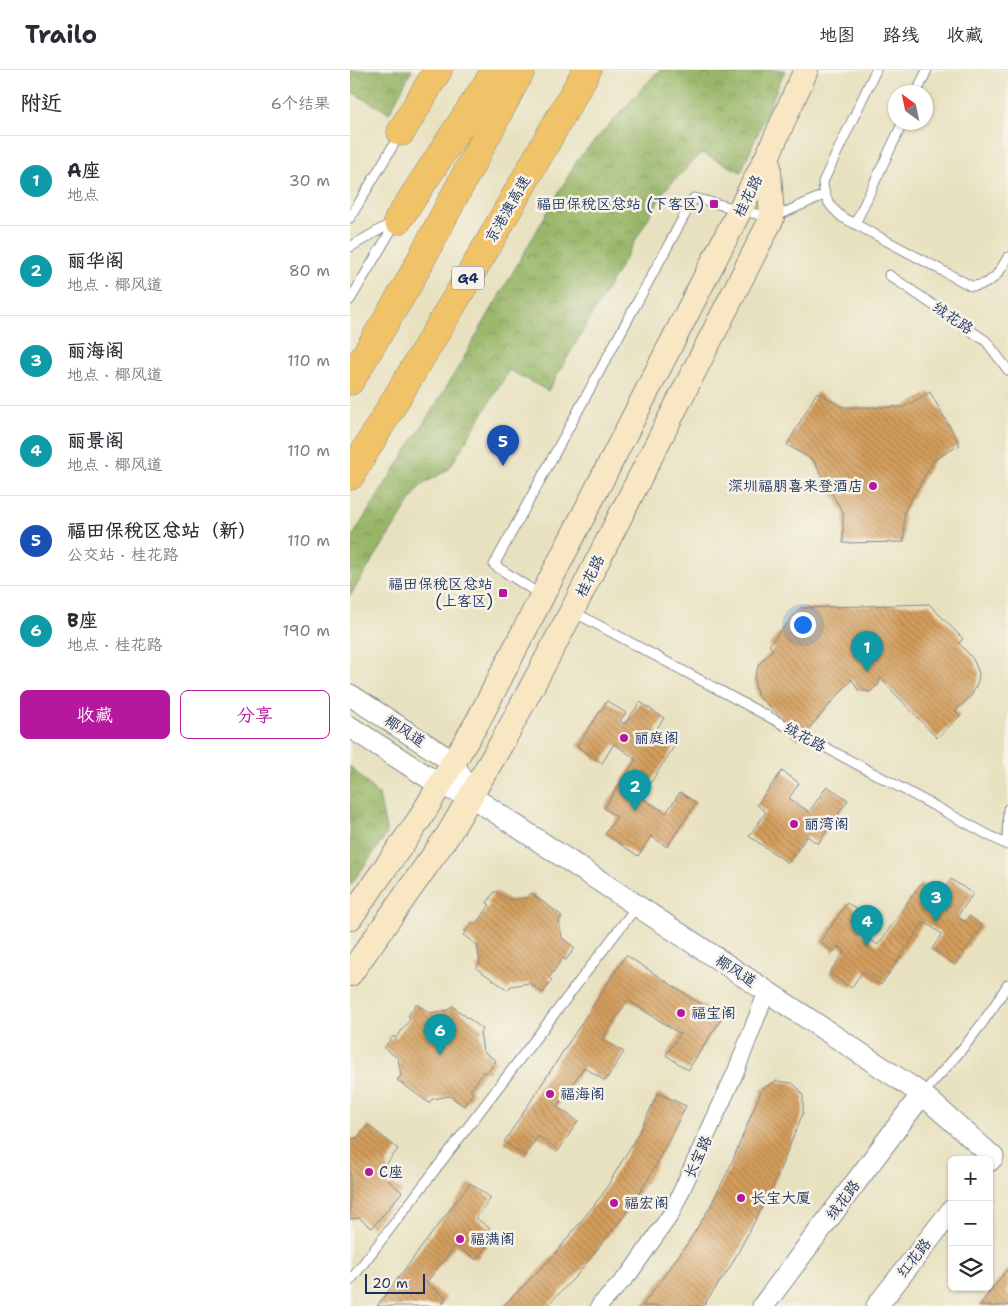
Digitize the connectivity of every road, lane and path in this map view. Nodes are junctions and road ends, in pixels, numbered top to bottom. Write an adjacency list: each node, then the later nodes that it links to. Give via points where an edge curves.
1 (438, 70): 10 (highway)
2 (496, 70): 16 (highway)
3 (521, 70): 23 (highway, via 408,284)
4 (806, 70): 11 (main road, 桂花路)
5 (876, 70): 12 (lane, via 823,182)
6 (927, 70): 8 (lane)
7 (587, 73): 24 (highway, 京港澳高速 / G4)
8 (920, 85)
9 (899, 130): 17 (lane)
10 (402, 132): 14 (lane)
11 (768, 155): 13 (main road, 桂花路); 15 (main road, 桂花路)
12 (824, 195): 15 (lane); 17 (lane, via 831,208)
13 (741, 210): 15 (lane); 25 (main road, 桂花路); 25 (lane, via 694,198 494,565)
14 (350, 218)
15 (772, 218): 26 (main road, 桂花路)
16 (398, 220): 18 (lane); 21 (lane)
17 (855, 224): 19 (lane, via 971,286 987,284 996,278)
18 (350, 247)
19 (1008, 257)
20 (888, 275): 22 (lane, 绒花路, via 986,341)
21 (350, 300)
22 (1008, 370)
23 (350, 381)
24 (350, 476)
25 (542, 596): 29 (main road, 桂花路, via 478,721)
26 (572, 612): 31 (main road, 桂花路); 32 (lane, 绒花路, via 1007,845)
27 (350, 695): 29 (street, 椰风道)
28 (350, 727): 30 (street, 椰风道)
29 (453, 762): 30 (main road, 桂花路); 31 (street, 椰风道)
30 (440, 785): 31 (street, 椰风道); 34 (main road, 桂花路)
31 (471, 796): 33 (street, 椰风道); 35 (main road, 桂花路, via 448,835)
32 (1008, 809)
33 (637, 906): 37 (street, 椰风道); 41 (lane)
34 (350, 918)
35 (350, 974)
36 (1008, 984): 38 (lane, via 961,1053)
37 (767, 991): 38 (street, 椰风道); 42 (street, 长宝路, via 736,1071 671,1214 630,1273)
38 (922, 1094): 39 (street, 椰风道); 43 (street, 绒花路)
39 (988, 1156)
40 (948, 1215): 44 (street, 红花路)
41 (350, 1281)
42 (599, 1306)
43 (763, 1306)
44 (877, 1306)

